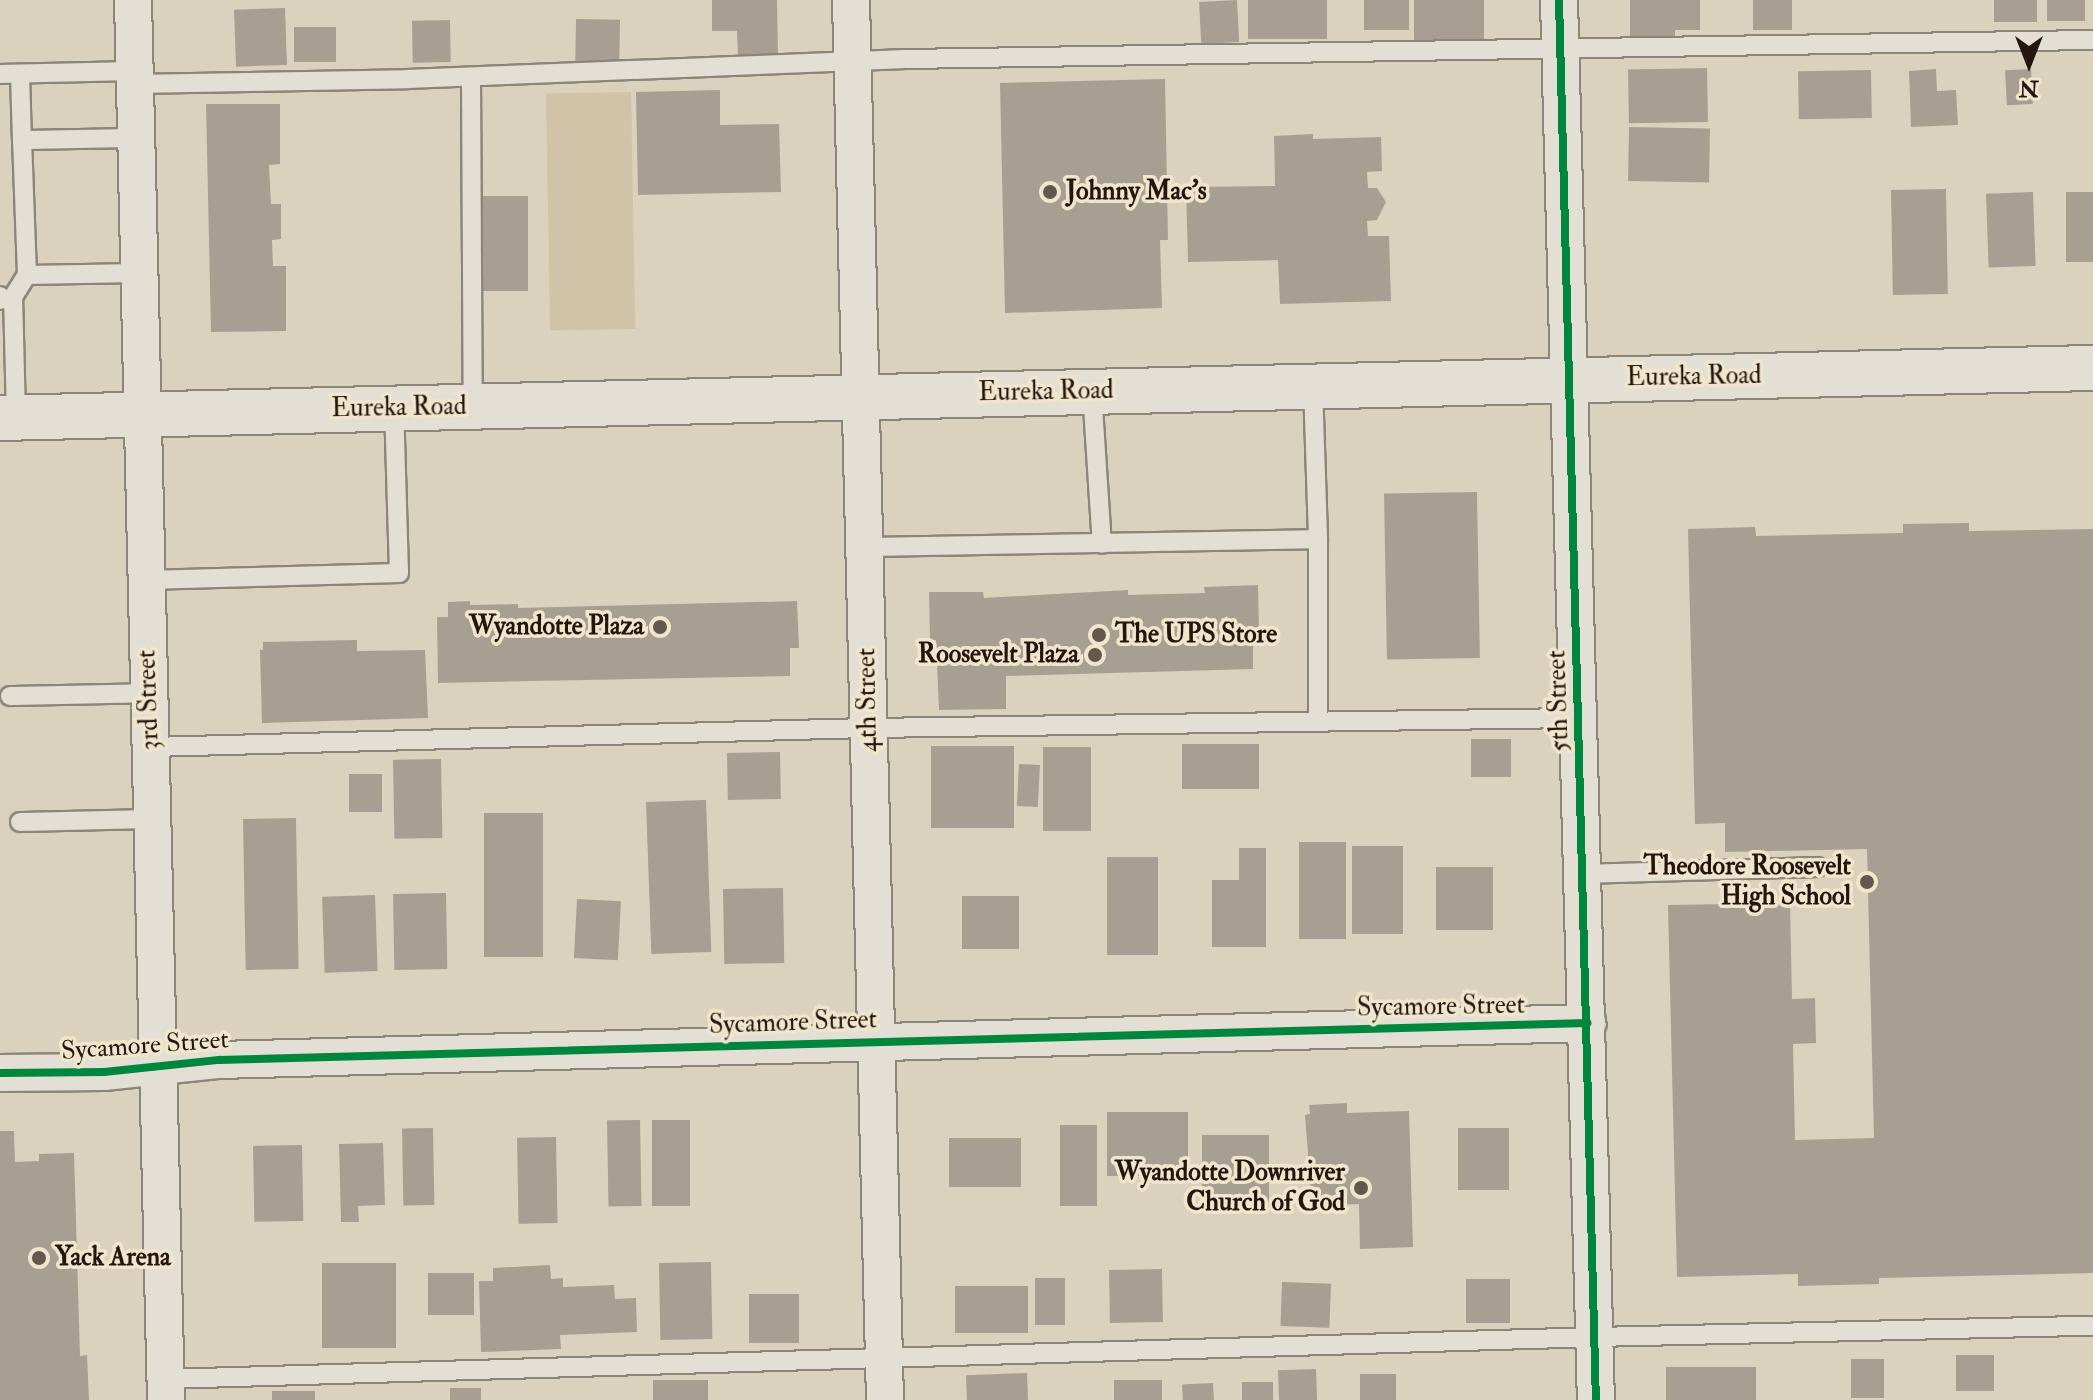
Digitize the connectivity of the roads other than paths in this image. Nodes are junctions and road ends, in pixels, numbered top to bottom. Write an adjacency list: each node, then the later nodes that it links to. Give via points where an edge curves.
1 (133, 0): 9 (street, 3rd Street)
2 (851, 0): 6 (street, 4th Street)
3 (1559, 0): 5 (street, 5th Street)
4 (2093, 40): 5 (lane)
5 (1560, 47): 6 (lane); 17 (street, 5th Street)
6 (853, 60): 10 (lane); 20 (street, 4th Street)
7 (0, 74): 8 (lane)
8 (20, 74): 9 (lane); 12 (lane)
9 (134, 77): 10 (lane); 11 (street, 3rd Street)
10 (471, 77): 21 (lane)
11 (135, 138): 12 (lane); 13 (street, 3rd Street)
12 (22, 140): 14 (lane)
13 (139, 273): 14 (lane); 23 (street, 3rd Street)
14 (27, 275): 15 (lane)
15 (3, 298): 24 (lane)
16 (2093, 368): 17 (main road, Eureka Road)
17 (1568, 380): 18 (main road, Eureka Road); 31 (street, 5th Street)
18 (1313, 386): 19 (main road, Eureka Road); 25 (lane)
19 (1092, 391): 20 (main road, Eureka Road); 26 (lane)
20 (861, 396): 21 (main road, Eureka Road); 27 (street, 4th Street)
21 (473, 406): 22 (main road, Eureka Road)
22 (394, 408): 23 (main road, Eureka Road); 28 (lane, via 399,573)
23 (143, 414): 24 (main road, Eureka Road); 28 (street, 3rd Street)
24 (8, 418)
25 (1318, 539): 26 (lane); 32 (lane)
26 (1102, 544): 27 (lane)
27 (864, 547): 33 (street, 4th Street)
28 (146, 580): 29 (street, 3rd Street)
29 (149, 693): 30 (lane); 34 (street, 3rd Street)
30 (10, 696)
31 (1580, 718): 32 (lane); 38 (street, 5th Street)
32 (1318, 722): 33 (lane)
33 (869, 728): 34 (lane); 40 (street, 4th Street)
34 (151, 747): 35 (street, 3rd Street)
35 (152, 819): 36 (lane); 41 (street, 3rd Street)
36 (20, 822)
37 (1818, 867): 38 (lane)
38 (1583, 874): 39 (street, 5th Street)
39 (1587, 1023): 40 (street, Sycamore Street); 44 (street, 5th Street)
40 (877, 1041): 41 (street, Sycamore Street); 45 (street, 4th Street)
41 (157, 1066): 42 (street, Sycamore Street); 46 (street, 3rd Street)
42 (0, 1073)
43 (2093, 1326): 44 (lane)
44 (1595, 1337): 45 (lane); 48 (street, 5th Street)
45 (884, 1359): 46 (lane); 47 (street, 4th Street)
46 (166, 1389)
47 (885, 1400)
48 (1596, 1400)

